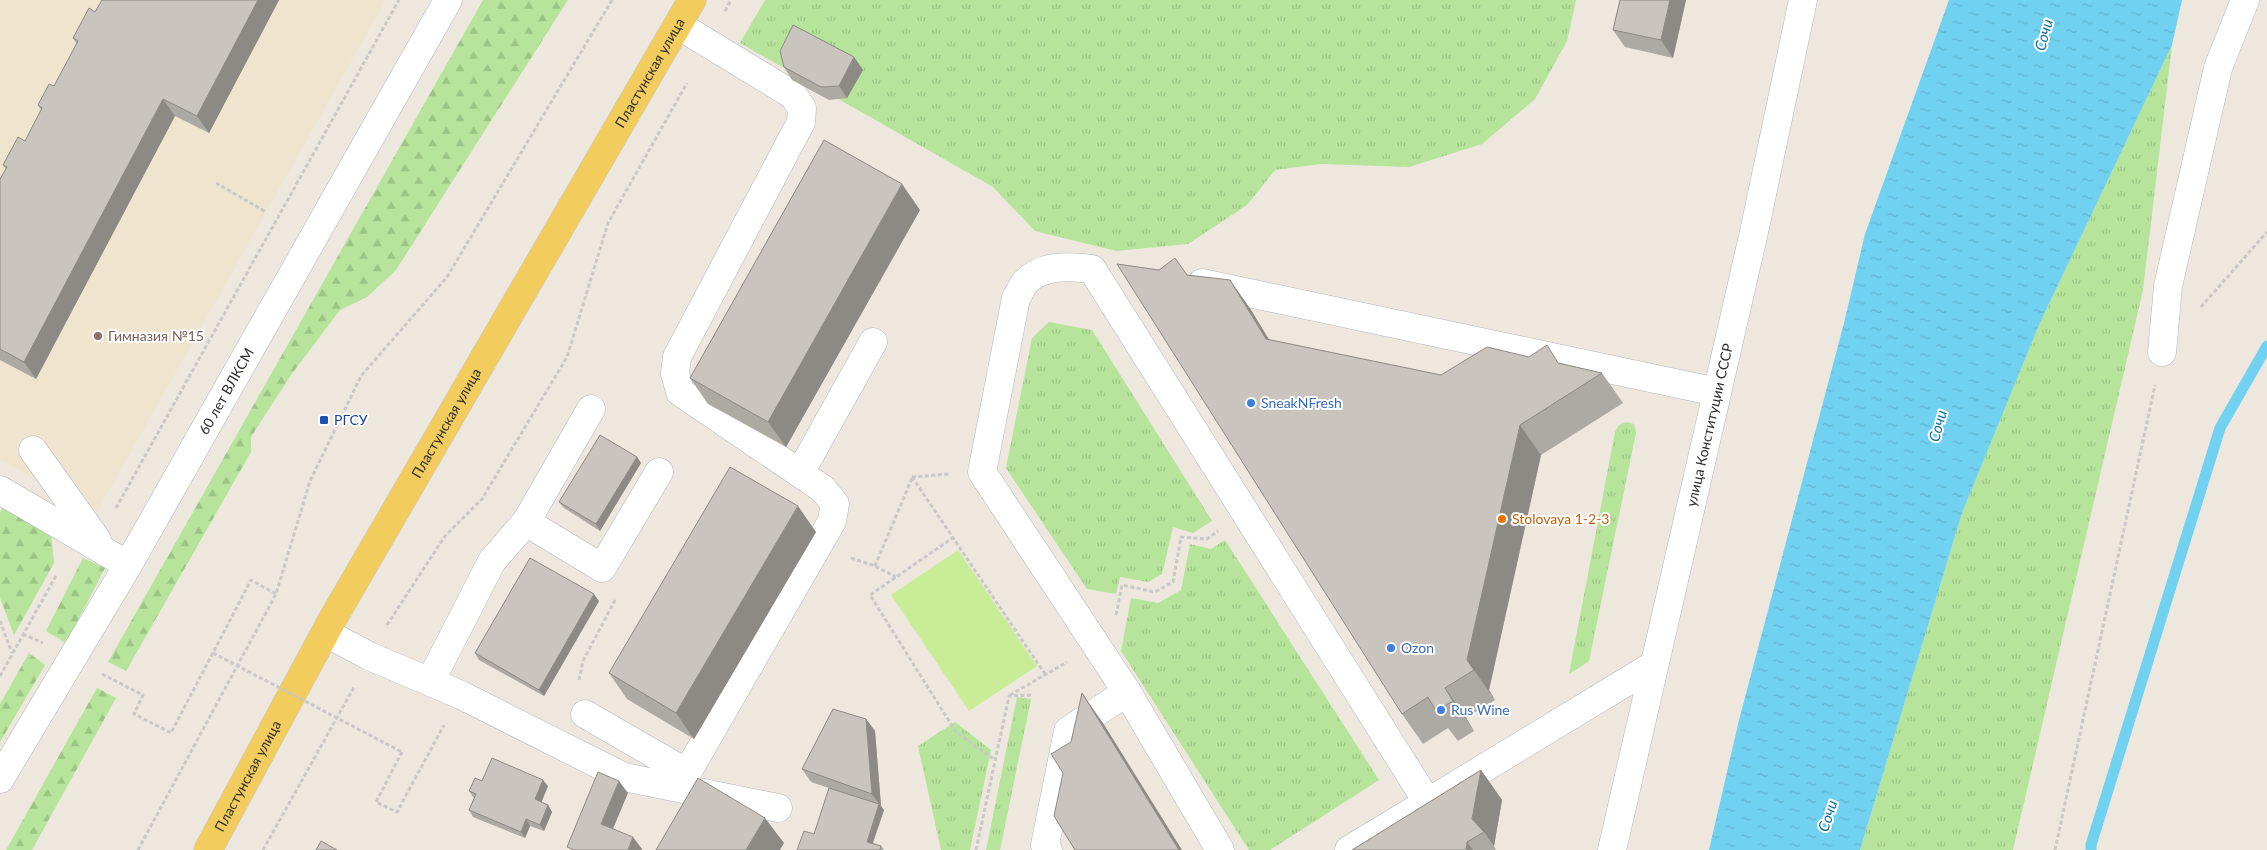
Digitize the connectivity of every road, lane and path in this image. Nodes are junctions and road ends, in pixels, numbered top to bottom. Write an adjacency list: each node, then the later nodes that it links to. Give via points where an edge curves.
1 (399, 0): 23 (path)
2 (448, 0): 29 (street, 60 лет ВЛКСМ)
3 (612, 0): 34 (path, via 447,277 362,376 310,481)
4 (692, 0): 7 (main road, Пластунская улица)
5 (1803, 0): 17 (street, улица Конституции СССР)
6 (2245, 0): 16 (street, via 2218,68 2168,286)
7 (678, 25): 21 (street, via 793,94 802,108 801,122 677,357 675,373 680,392); 37 (main road, Пластунская улица)
8 (687, 83): 36 (path, via 608,223 567,357 482,500 445,536)
9 (216, 183): 10 (path)
10 (266, 212)
11 (2267, 232): 16 (path)
12 (1092, 269): 13 (street); 24 (street); 41 (street, via 1052,268 1024,284 1016,298 982,472)
13 (1121, 272)
14 (1178, 280): 17 (street)
15 (873, 342): 21 (street)
16 (2162, 352): 66 (path)
17 (1717, 392): 43 (street, улица Конституции СССР)
18 (591, 408): 25 (street)
19 (33, 450): 28 (street)
20 (659, 472): 31 (street)
21 (800, 473): 27 (street, via 823,489 834,504 832,521)
22 (0, 490): 28 (street)
23 (114, 512)
24 (1246, 513): 41 (path, via 1207,539 1181,537 1173,582 1155,592 1122,585); 56 (street)
25 (526, 522): 31 (street); 47 (street, via 492,561)
26 (954, 537): 30 (path, via 912,477); 33 (path); 45 (path)
27 (818, 547): 30 (path); 53 (street, via 686,773)
28 (103, 549): 29 (street)
29 (128, 564): 55 (street, 60 лет ВЛКСМ)
30 (875, 566): 33 (path)
31 (602, 568): 53 (path, via 616,583 617,596 582,661 576,694)
32 (57, 574): 38 (path)
33 (896, 578): 54 (path, via 870,595 956,732)
34 (276, 594): 40 (path, via 251,580); 58 (path)
35 (0, 621): 42 (path)
36 (387, 626)
37 (326, 633): 47 (street); 59 (main road, Пластунская улица)
38 (24, 634): 39 (path); 42 (path)
39 (46, 645)
40 (213, 653): 44 (path, via 171,733 134,714 144,695); 50 (path, bridge, via 402,752 376,802 397,812)
41 (1101, 653): 45 (path); 49 (street)
42 (12, 654): 46 (path)
43 (1654, 665): 56 (street); 65 (street, улица Конституции СССР)
44 (99, 672)
45 (1045, 674): 52 (path)
46 (0, 676)
47 (430, 682): 50 (street)
48 (355, 684): 60 (path)
49 (1126, 692): 62 (street, via 1068,731 1045,845); 63 (street)
50 (461, 695): 57 (street, via 624,777)
51 (1031, 695): 52 (path)
52 (1009, 696): 54 (path)
53 (585, 714)
54 (995, 760): 61 (path)
55 (0, 779)
56 (1428, 803): 64 (street)
57 (778, 808)
58 (138, 850)
59 (208, 850)
60 (263, 850)
61 (976, 850)
62 (1048, 850)
63 (1220, 850)
64 (1349, 850)
65 (1612, 850)
66 (2054, 850)

